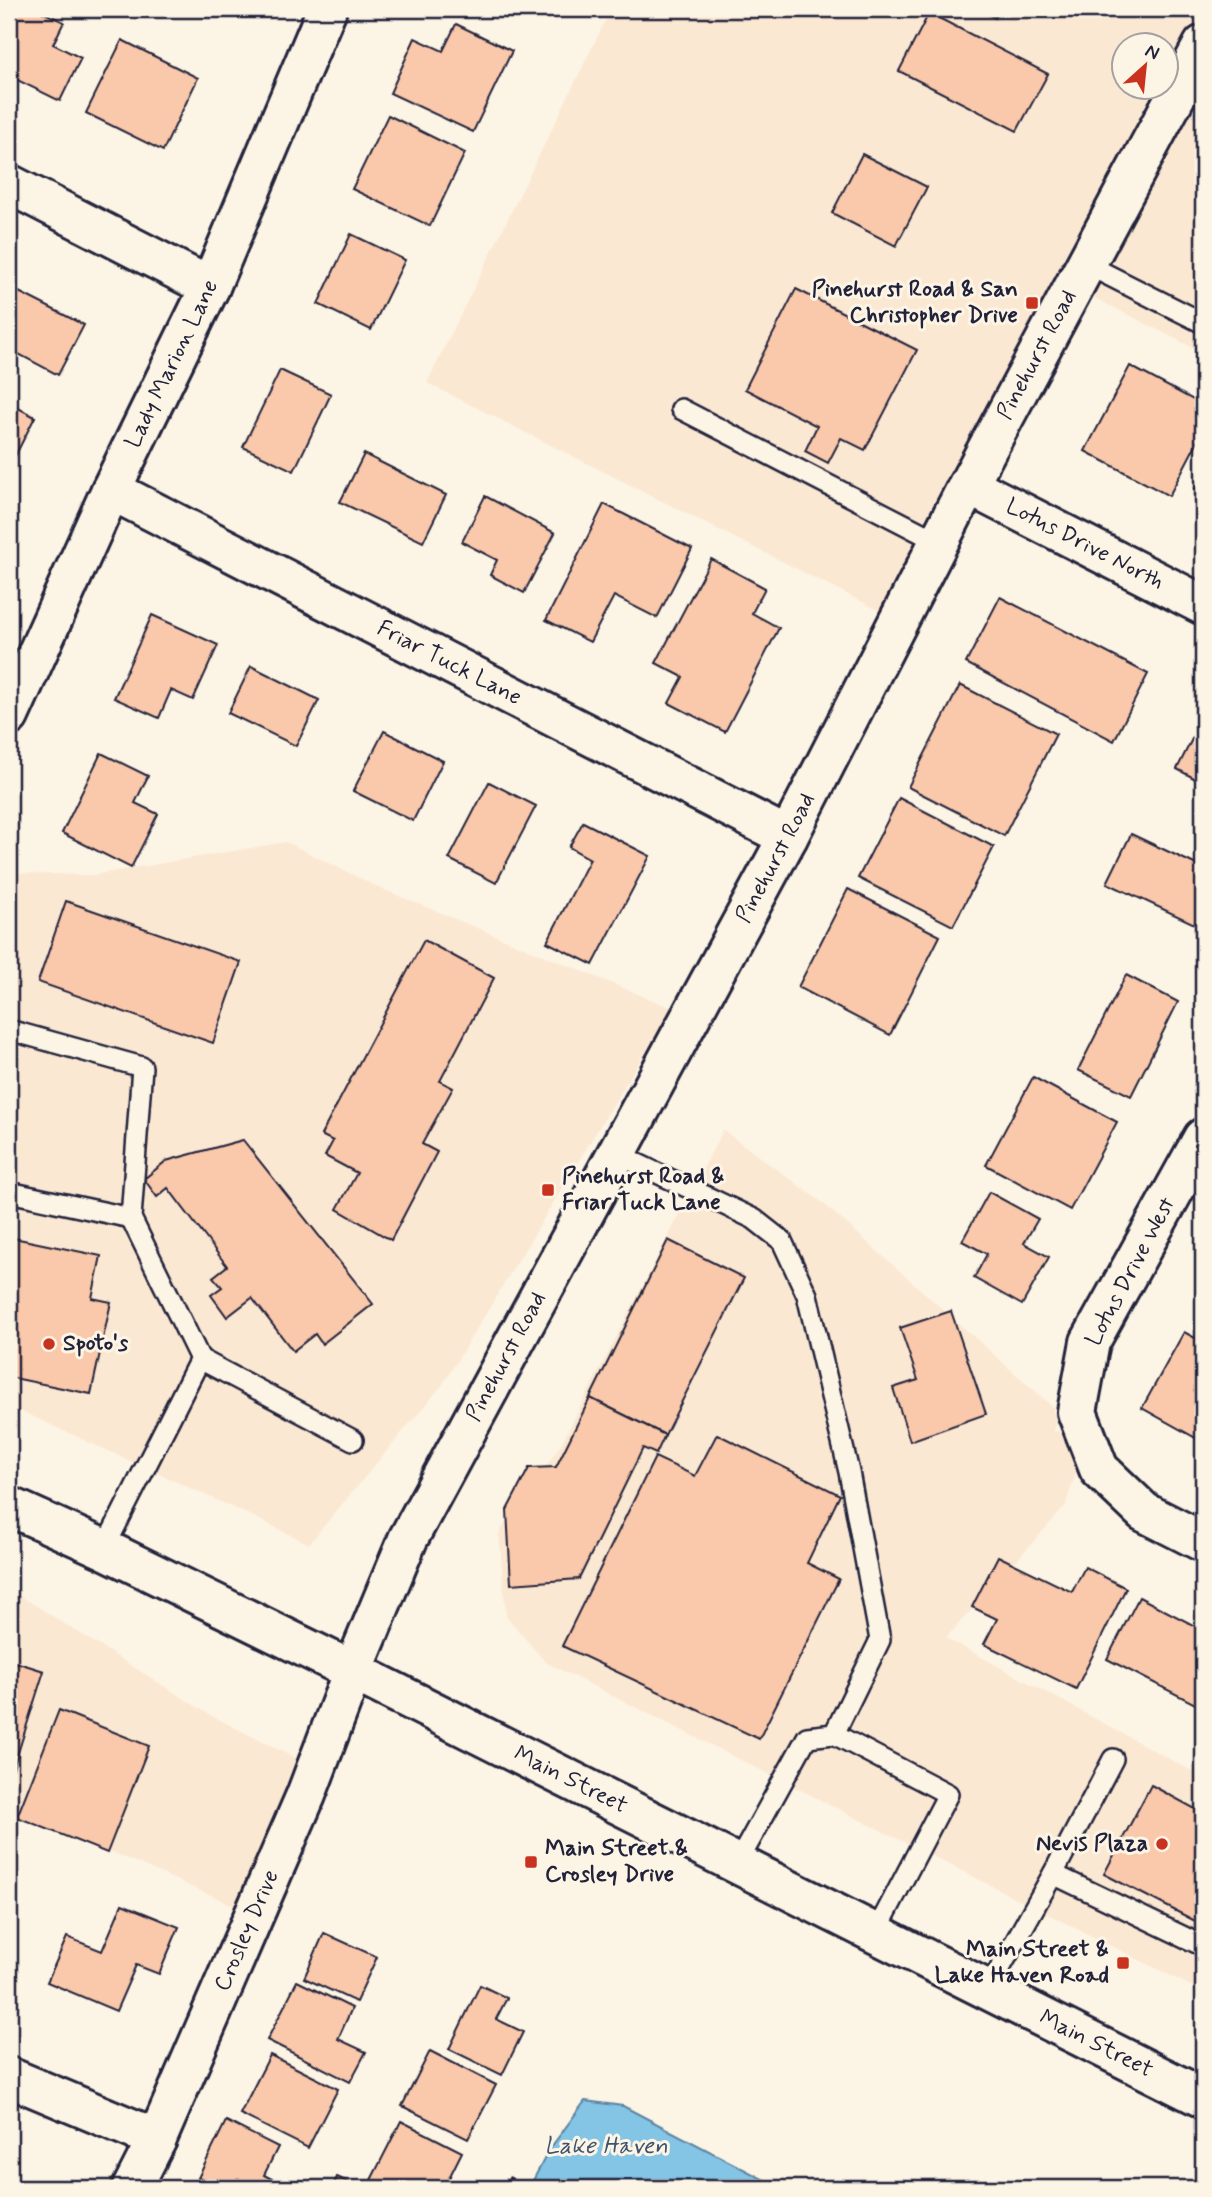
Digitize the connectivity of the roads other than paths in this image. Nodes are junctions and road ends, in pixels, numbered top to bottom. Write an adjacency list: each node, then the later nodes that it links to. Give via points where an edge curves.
1 (327, 9): 5 (street, Lady Marion Lane)
2 (1203, 45): 4 (street, Pinehurst Road)
3 (9, 184): 5 (street)
4 (1086, 264): 6 (lane); 8 (street, Pinehurst Road)
5 (210, 287): 9 (street, Lady Marion Lane)
6 (1201, 315)
7 (681, 409): 10 (lane)
8 (968, 485): 10 (street, Pinehurst Road); 11 (street, Lotus Drive North)
9 (111, 490): 12 (street, Lady Marion Lane); 13 (street, Friar Tuck Lane)
10 (939, 542): 13 (street, Pinehurst Road)
11 (1203, 605)
12 (9, 716)
13 (788, 837): 16 (street, Pinehurst Road)
14 (9, 1030): 18 (lane, via 142,1067)
15 (1203, 1138): 22 (street, Lotus Drive West, via 1090,1342 1077,1412 1099,1468 1144,1513)
16 (617, 1154): 24 (street, Pinehurst Road, via 408,1539); 25 (lane, via 754,1219 782,1241 807,1295 849,1472 880,1640)
17 (9, 1192): 18 (lane)
18 (131, 1218): 19 (lane)
19 (200, 1359): 20 (lane); 23 (lane)
20 (353, 1440)
21 (9, 1506): 23 (street, Main Street)
22 (1203, 1542)
23 (104, 1549): 24 (street, Main Street)
24 (353, 1671): 27 (street, Main Street); 34 (street, Crosley Drive, via 306,1796)
25 (834, 1734): 27 (lane, via 807,1737); 29 (lane, via 948,1794)
26 (1113, 1759): 28 (lane)
27 (737, 1864): 29 (street, Main Street)
28 (1053, 1874): 30 (lane); 31 (lane)
29 (875, 1934): 31 (street, Main Street)
30 (1203, 1947)
31 (988, 1990): 33 (street, Main Street)
32 (9, 2077): 34 (street)
33 (1203, 2098)
34 (157, 2139): 35 (street, Crosley Drive)
35 (132, 2188)

